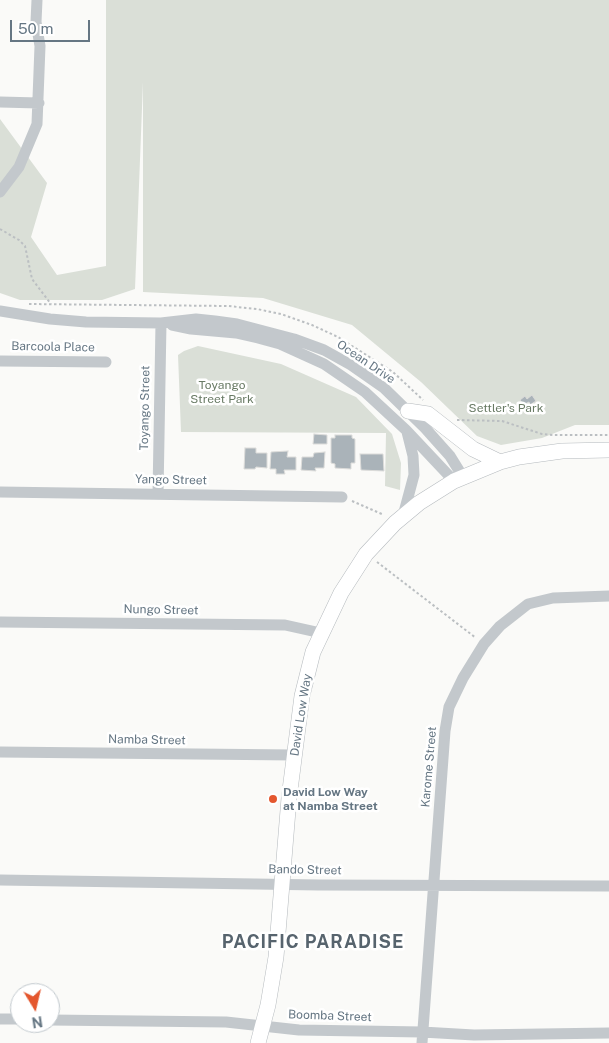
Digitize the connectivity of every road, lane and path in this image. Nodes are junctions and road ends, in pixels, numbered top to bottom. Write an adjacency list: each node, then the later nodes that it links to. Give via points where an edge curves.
1 (37, 0): 3 (street)
2 (0, 102): 3 (street)
3 (39, 103): 4 (street, via 37,124 19,167)
4 (0, 192)
5 (0, 230): 6 (path, via 25,246 32,278)
6 (51, 304)
7 (0, 311): 8 (street, Ocean Drive, via 50,319)
8 (161, 323): 11 (street, Ocean Drive, via 196,319 215,321 294,339 351,365 384,388); 12 (street, Ocean Drive, via 236,333 305,354 344,376); 17 (street, Toyango Street)
9 (0, 361): 10 (street, Barcoola Place)
10 (106, 362)
11 (408, 411): 14 (main road, via 428,414 473,449); 15 (street, Ocean Drive, via 450,456)
12 (406, 430): 15 (street, Ocean Drive); 19 (street, via 414,475)
13 (609, 450): 14 (main road, David Low Way, via 539,453)
14 (500, 462): 15 (main road, David Low Way)
15 (458, 479): 19 (main road, David Low Way, via 434,492)
16 (0, 492): 17 (street, Yango Street)
17 (158, 494): 18 (street, Yango Street)
18 (342, 497): 19 (path)
19 (399, 519): 20 (main road, David Low Way)
20 (366, 554): 23 (main road, David Low Way); 24 (path)
21 (609, 596): 24 (street, Karome Street, via 553,598 528,604 500,626)
22 (0, 622): 23 (street, Nungo Street, via 285,625)
23 (321, 633): 26 (main road, David Low Way, via 307,673)
24 (484, 644): 29 (street, Karome Street, via 449,707)
25 (0, 752): 26 (street, Namba Street)
26 (294, 755): 28 (main road, David Low Way)
27 (0, 880): 28 (street, Bando Street)
28 (282, 884): 29 (street, Bando Street); 32 (main road, David Low Way, via 276,957)
29 (433, 885): 30 (street, Bando Street); 34 (street, Karome Street)
30 (609, 886)
31 (60, 1020): 32 (street, Boomba Street, via 226,1022)
32 (263, 1026): 34 (street, Boomba Street); 36 (main road, David Low Way)
33 (609, 1033): 35 (street, Boomba Street)
34 (422, 1037): 35 (street, Boomba Street)
35 (474, 1039)
36 (258, 1043)

